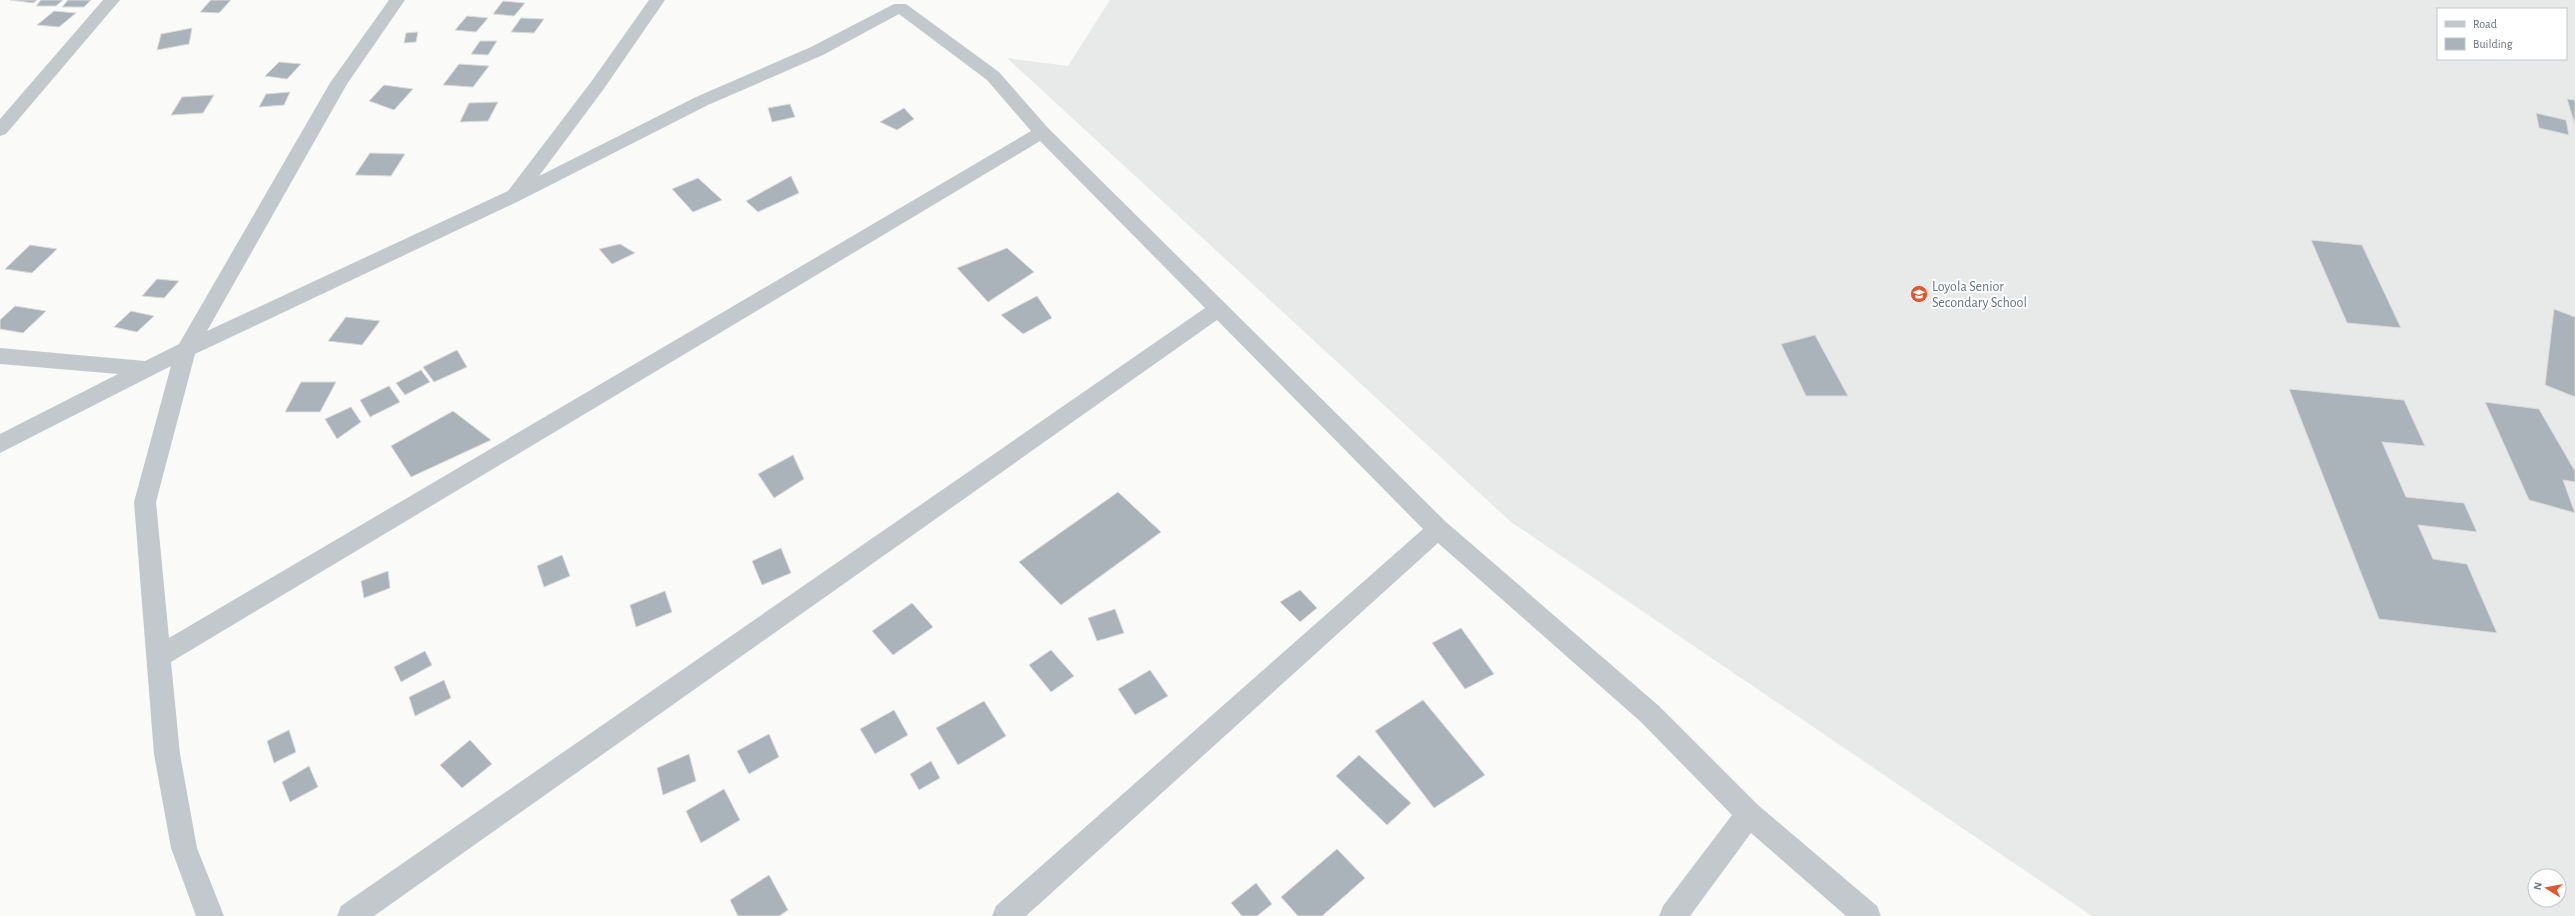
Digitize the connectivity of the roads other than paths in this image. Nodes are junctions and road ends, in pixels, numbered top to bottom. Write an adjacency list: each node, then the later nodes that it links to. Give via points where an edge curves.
1 (112, 0): 5 (street)
2 (397, 0): 9 (street, via 339,83)
3 (657, 0): 7 (street, via 597,86)
4 (905, 3): 6 (street, via 993,76); 7 (street, via 817,51 702,101)
5 (0, 130)
6 (1042, 132): 8 (street); 14 (street)
7 (514, 196): 9 (street)
8 (1218, 308): 13 (street); 17 (street)
9 (186, 349): 11 (street); 14 (street, via 145,502)
10 (0, 356): 11 (street)
11 (148, 369): 12 (street)
12 (0, 444)
13 (1438, 529): 15 (street, via 1650,714); 18 (street)
14 (158, 657): 16 (street, via 167,754 184,848)
15 (1749, 814): 19 (street); 20 (street)
16 (210, 916)
17 (351, 916)
18 (1006, 916)
19 (1673, 916)
20 (1867, 916)

